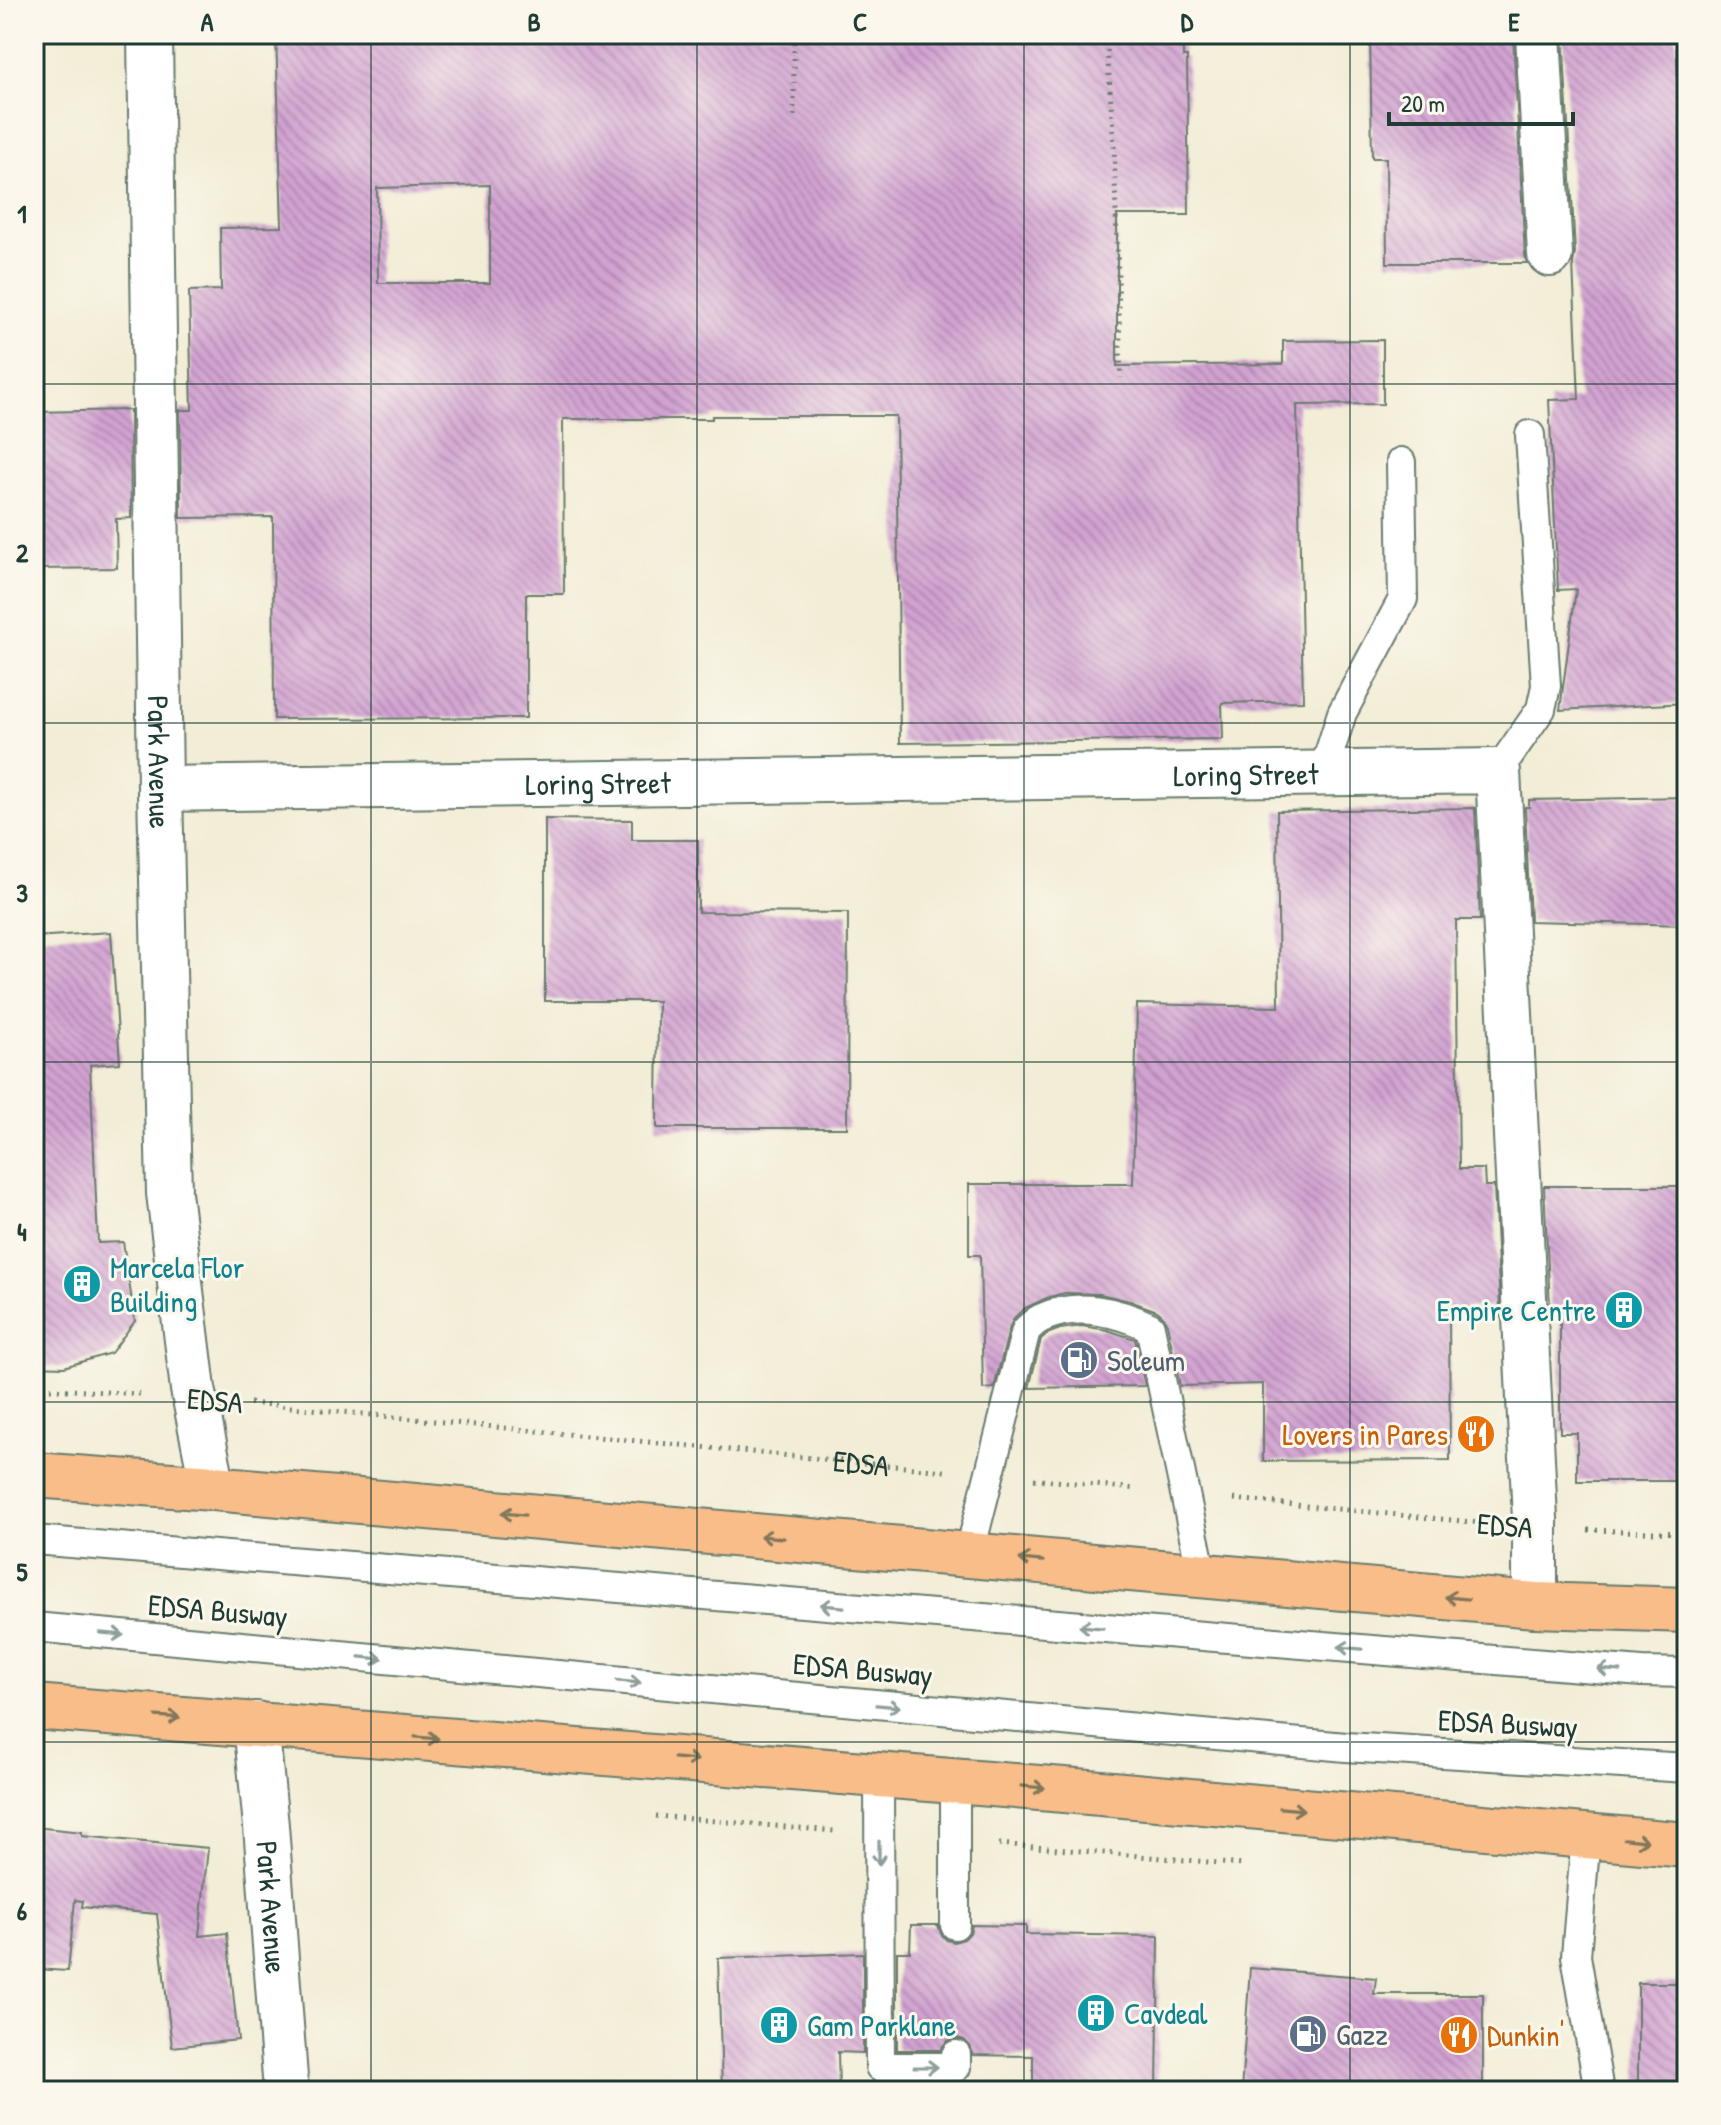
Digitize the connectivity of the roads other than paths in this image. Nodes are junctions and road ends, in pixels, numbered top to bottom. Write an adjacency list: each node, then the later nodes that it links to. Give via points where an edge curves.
1 (150, 34): 8 (street, Park Avenue)
2 (1538, 34): 3 (street)
3 (1550, 254)
4 (1530, 435): 6 (lane, via 1546,686 1541,709)
5 (1401, 462): 7 (lane, via 1403,599 1342,713)
6 (1498, 771): 7 (street, Loring Street); 14 (street)
7 (1323, 773): 8 (street, Loring Street)
8 (160, 789): 10 (street, Park Avenue, via 169,1193 195,1398)
9 (34, 1475): 10 (highway)
10 (213, 1488): 12 (highway, one-way to 10)
11 (34, 1540): 17 (lane, EDSA Busway, one-way to 11)
12 (969, 1555): 13 (highway, one-way to 12); 13 (lane, via 1026,1330 1041,1318 1085,1310 1150,1327)
13 (1202, 1575): 14 (highway, one-way to 13)
14 (1535, 1605): 15 (highway)
15 (1687, 1610)
16 (34, 1627): 20 (lane, EDSA Busway, one-way to 20, via 1346,1747)
17 (1687, 1673)
18 (34, 1707): 19 (highway, one-way to 19)
19 (256, 1724): 21 (highway, one-way to 21); 27 (street, Park Avenue)
20 (1687, 1768)
21 (879, 1775): 22 (highway); 26 (lane, one-way to 26, via 880,2067 956,2067)
22 (955, 1781): 23 (highway, one-way to 23); 25 (lane)
23 (1586, 1835): 24 (highway, one-way to 24); 28 (lane, via 1576,1956)
24 (1687, 1845)
25 (955, 1925)
26 (956, 2055)
27 (286, 2091)
28 (1599, 2091)

